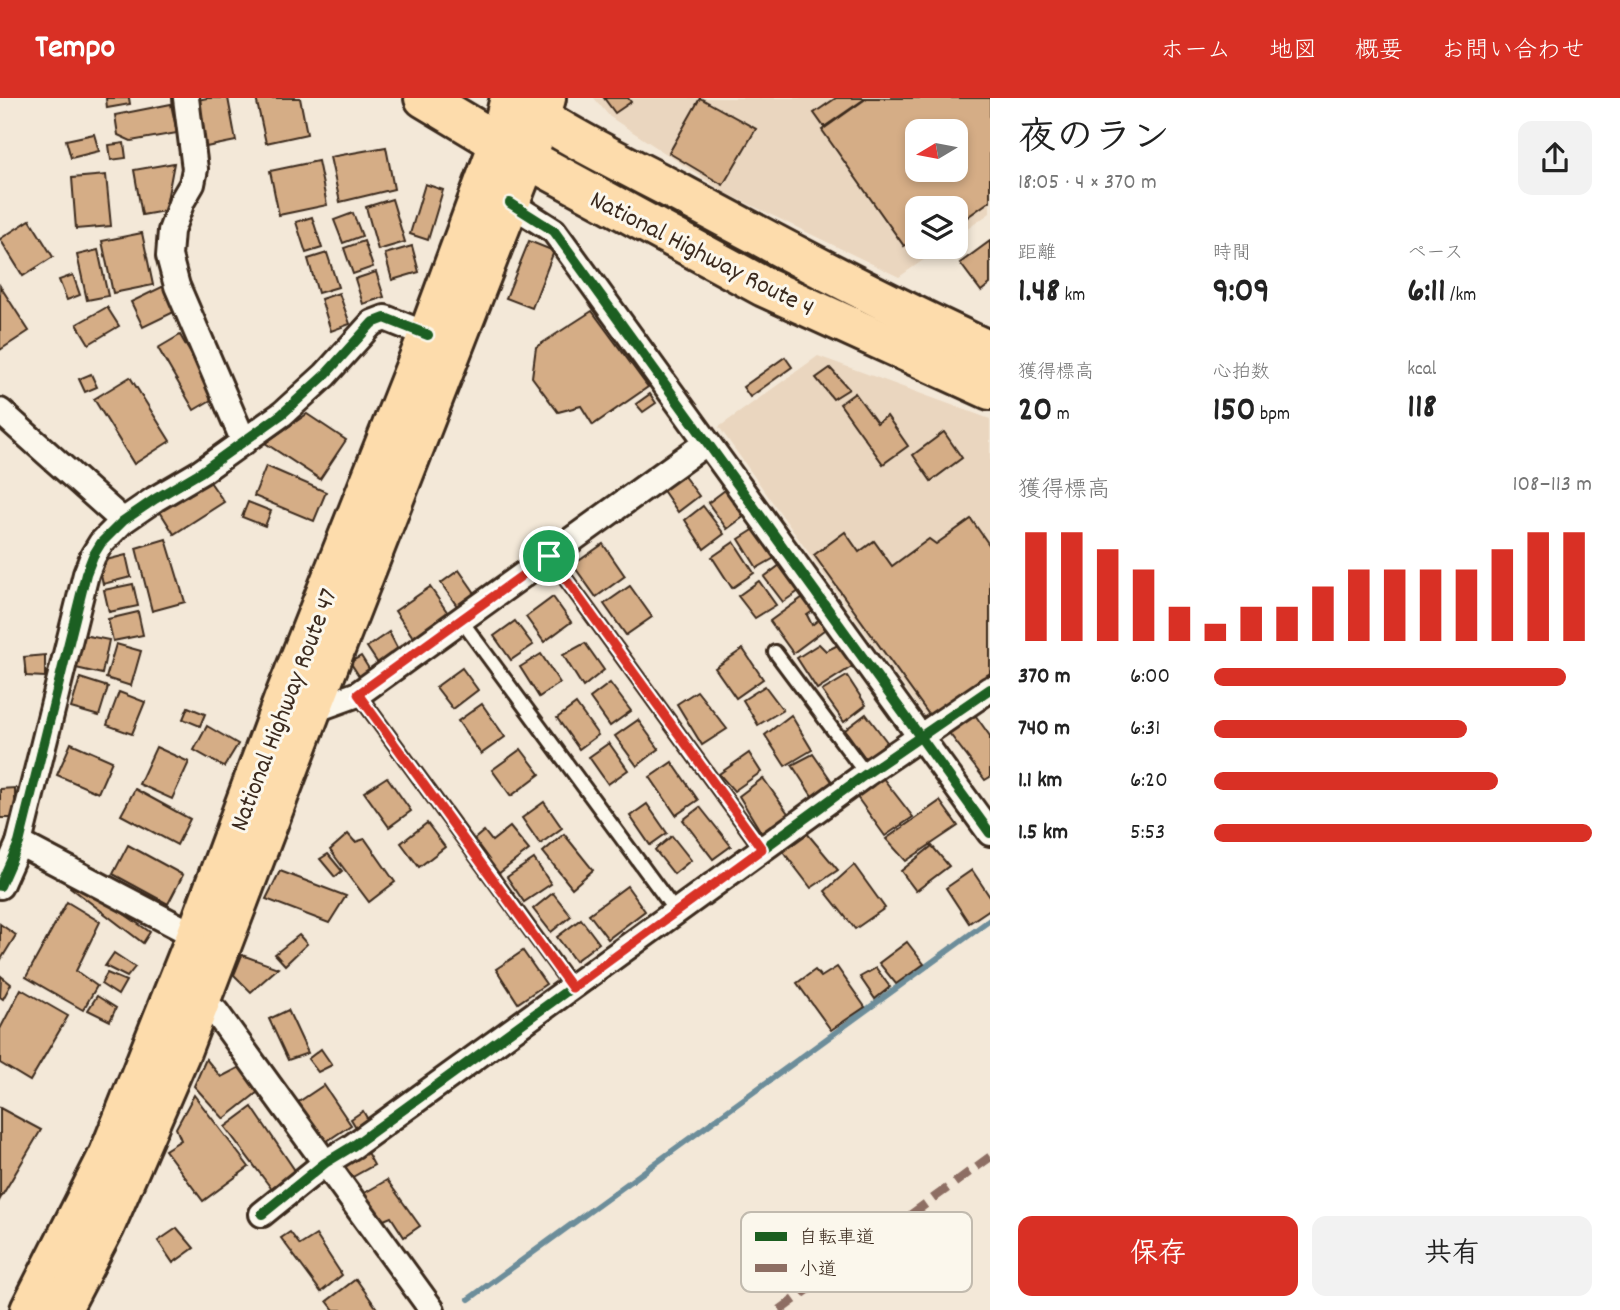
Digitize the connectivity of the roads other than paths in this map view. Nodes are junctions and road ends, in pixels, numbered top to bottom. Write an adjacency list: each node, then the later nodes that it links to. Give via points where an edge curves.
1 (186, 98): 10 (street, via 195,169 171,231 169,256 177,286)
2 (424, 98): 4 (highway, National Highway Route 4)
3 (526, 103): 4 (highway, National Highway Route 47); 7 (highway, National Highway Route 4, via 800,260)
4 (513, 151): 5 (highway, National Highway Route 47); 6 (highway, National Highway Route 47); 8 (highway, National Highway Route 4, via 764,287)
5 (510, 203): 11 (street, via 554,231); 18 (highway, National Highway Route 47)
6 (428, 335): 10 (street, via 386,318 372,323 325,375); 26 (highway, National Highway Route 47)
7 (990, 351)
8 (990, 390)
9 (0, 411): 12 (street)
10 (244, 442): 12 (street)
11 (706, 443): 13 (street); 19 (street)
12 (123, 521): 22 (street, via 101,543 86,574)
13 (549, 556): 14 (street); 23 (lane)
14 (461, 620): 17 (street); 25 (lane)
15 (775, 652): 20 (lane)
16 (990, 689): 19 (street)
17 (358, 694): 18 (street); 27 (lane)
18 (311, 711): 28 (highway, National Highway Route 47)
19 (922, 737): 20 (street); 21 (street)
20 (866, 774): 23 (street)
21 (990, 833)
22 (19, 843): 24 (street); 26 (street)
23 (762, 849): 25 (street)
24 (0, 886)
25 (676, 912): 27 (street)
26 (196, 936): 31 (highway, National Highway Route 47, via 109,1154)
27 (572, 988): 29 (street)
28 (197, 1010): 29 (street, via 216,1012); 32 (highway, National Highway Route 47, via 105,1226)
29 (325, 1163): 30 (street); 33 (street)
30 (261, 1214)
31 (30, 1310)
32 (61, 1310)
33 (432, 1310)

